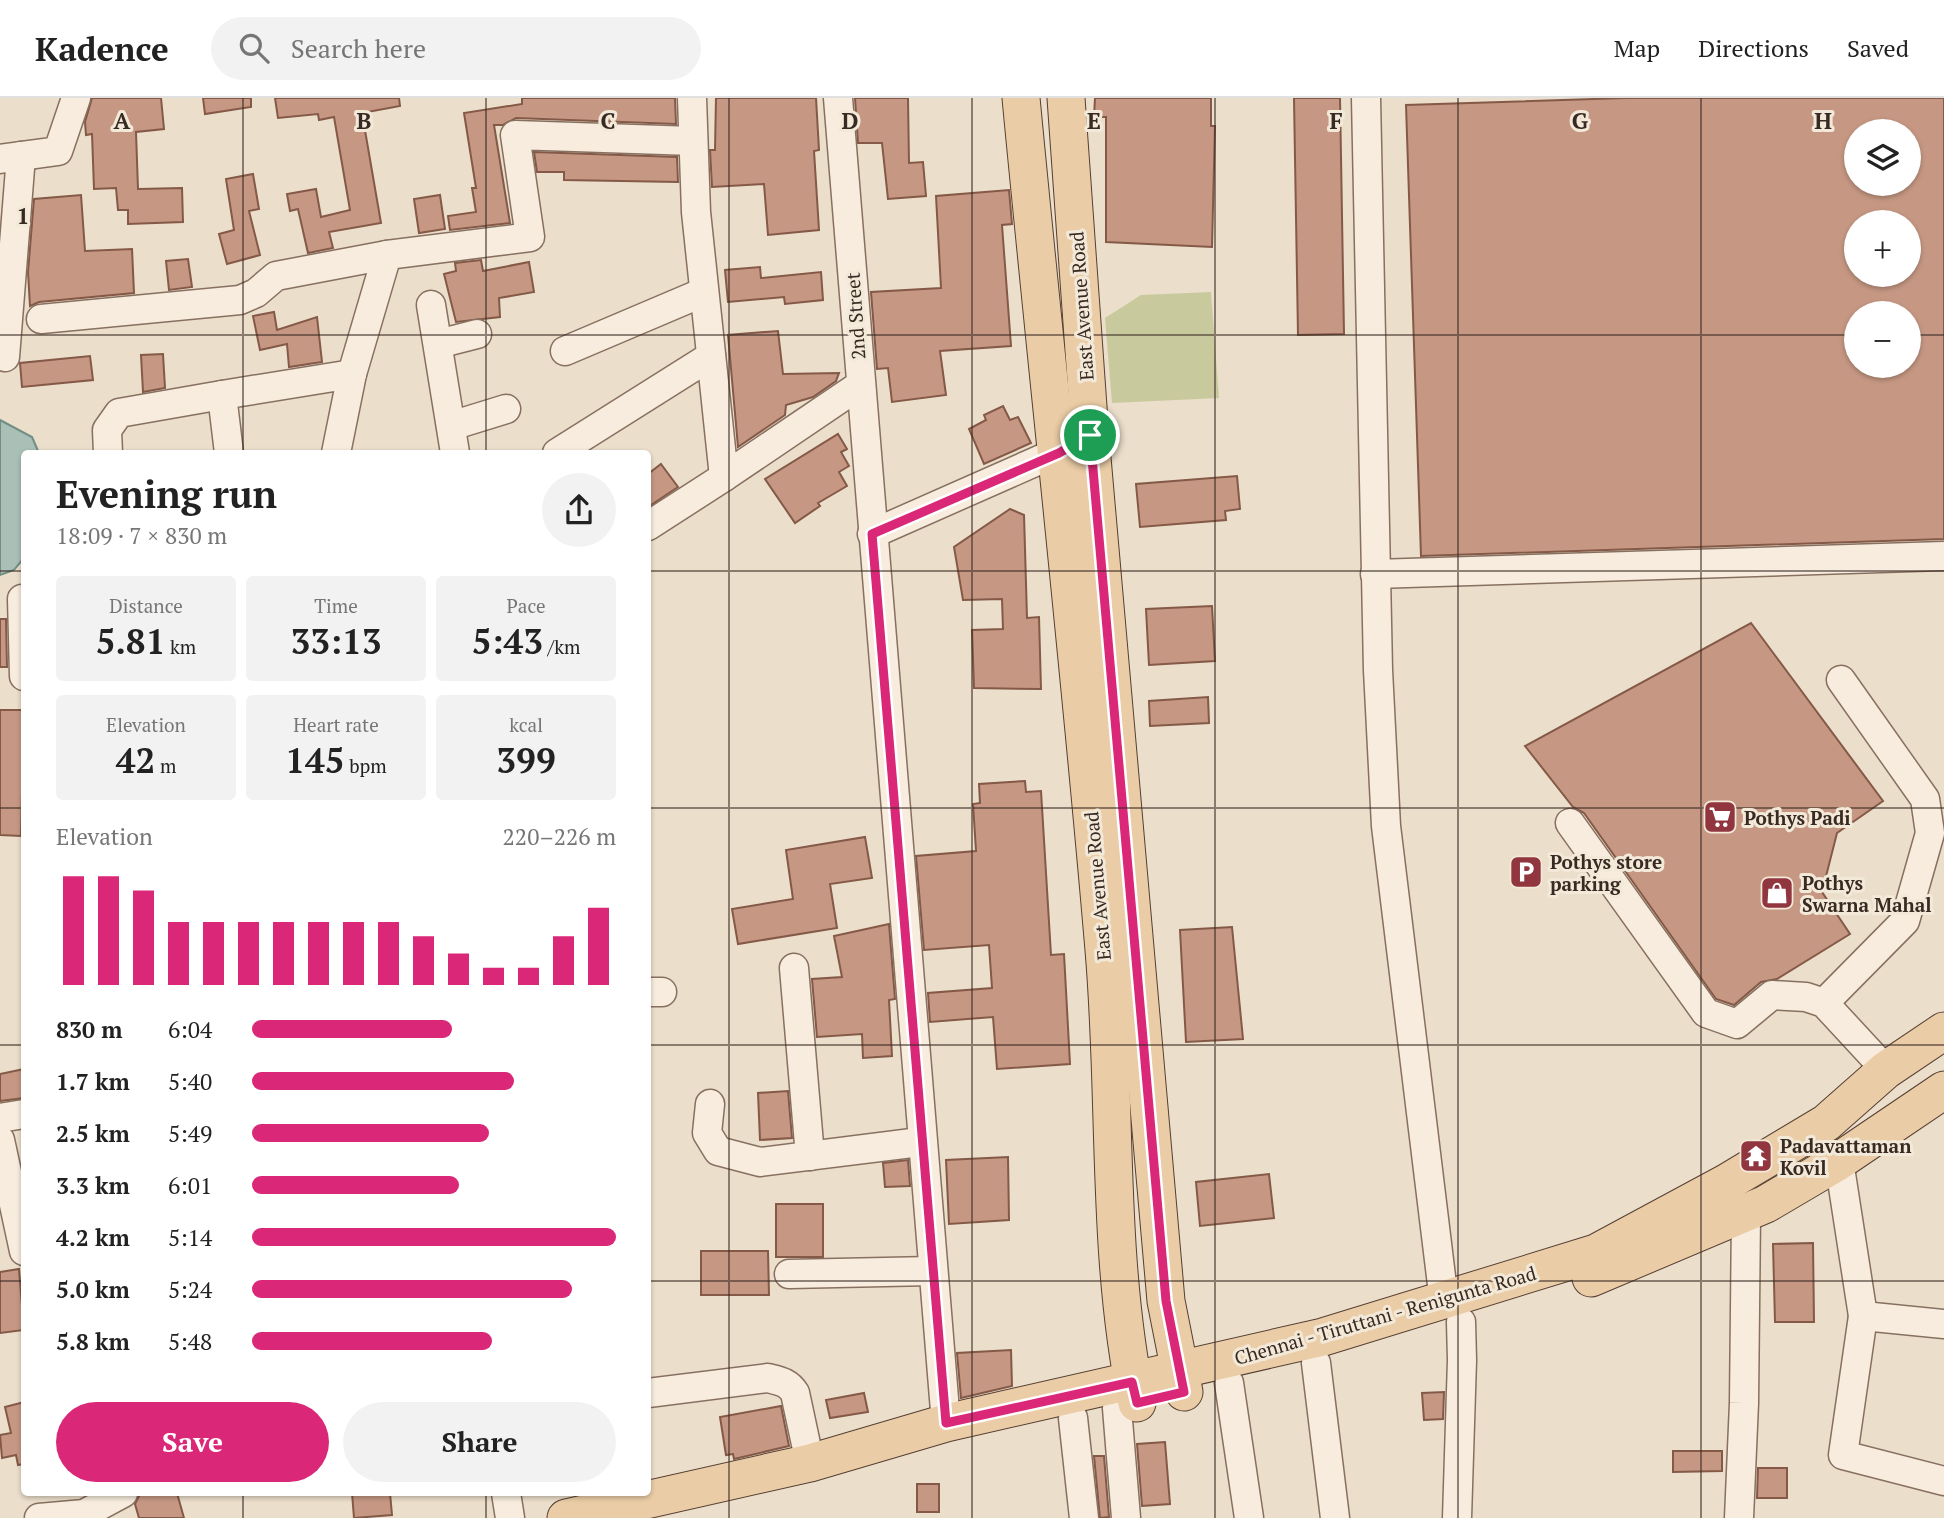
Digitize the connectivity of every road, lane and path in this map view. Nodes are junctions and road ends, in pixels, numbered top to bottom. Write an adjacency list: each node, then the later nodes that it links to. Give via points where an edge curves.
1 (76, 98): 8 (street, via 58,151)
2 (692, 98): 7 (street)
3 (838, 98): 19 (street, 2nd Street)
4 (1021, 98): 28 (main road, East Avenue Road)
5 (1066, 98): 22 (main road, East Avenue Road)
6 (1366, 98): 33 (street)
7 (693, 141): 9 (street, via 515,135 530,237); 10 (street)
8 (10, 157): 17 (street)
9 (387, 255): 12 (street, via 276,276 240,300); 18 (street)
10 (704, 292): 15 (street); 16 (street)
11 (431, 305): 14 (street)
12 (41, 319)
13 (477, 334): 14 (street)
14 (438, 344): 23 (street)
15 (565, 351)
16 (711, 356): 27 (street); 29 (street)
17 (5, 357)
18 (352, 374): 20 (street); 26 (street)
19 (860, 385): 29 (street); 31 (street, 2nd Street)
20 (222, 395): 24 (street, via 119,413 107,430); 25 (street)
21 (506, 409): 23 (street)
22 (1090, 435): 28 (street); 56 (main road, East Avenue Road, via 1166,1301)
23 (453, 440)
24 (108, 450)
25 (229, 450)
26 (337, 450)
27 (562, 450)
28 (1059, 453): 31 (street); 59 (main road, East Avenue Road, via 1105,953)
29 (723, 477): 30 (street)
30 (651, 524)
31 (872, 534): 45 (street, 2nd Street)
32 (1944, 556): 33 (street)
33 (1375, 574): 52 (street, via 1386,826)
34 (1841, 680): 37 (street, via 1925,799 1930,833 1905,921)
35 (1570, 823): 37 (street, via 1706,1013 1737,1024 1772,995)
36 (794, 968): 46 (street)
37 (1824, 1003): 39 (street)
38 (1944, 1031): 39 (main road, Chennai - Tiruttani - Renigunta Road)
39 (1886, 1070): 52 (main road, Chennai - Tiruttani - Renigunta Road, via 1826,1123 1726,1182 1596,1253)
40 (1944, 1090): 47 (main road, Chennai - Tiruttani - Renigunta Road)
41 (710, 1104): 46 (street, via 707,1133 718,1152 760,1162)
42 (21, 1114): 43 (street)
43 (0, 1118)
44 (0, 1140): 49 (street)
45 (920, 1142): 46 (street); 50 (street, 2nd Street)
46 (810, 1156)
47 (1839, 1161): 48 (main road, Chennai - Tiruttani - Renigunta Road); 53 (street)
48 (1746, 1214): 52 (main road, Chennai - Tiruttani - Renigunta Road, via 1604,1274); 76 (street)
49 (21, 1237)
50 (932, 1271): 51 (street); 61 (street, 2nd Street)
51 (789, 1275)
52 (1452, 1311): 55 (main road, Chennai - Tiruttani - Renigunta Road); 56 (main road, Chennai - Tiruttani - Renigunta Road, via 1310,1340); 75 (street, via 1462,1360)
53 (1863, 1316): 54 (street); 63 (street, via 1843,1455)
54 (1944, 1324)
55 (1316, 1363): 57 (main road, Chennai - Tiruttani - Renigunta Road); 74 (street)
56 (1181, 1381): 57 (main road, Chennai - Tiruttani - Renigunta Road); 59 (main road, Chennai - Tiruttani - Renigunta Road)
57 (1229, 1383): 73 (street)
58 (651, 1394): 62 (street, via 768,1378 781,1381 795,1393)
59 (1129, 1398): 60 (main road, Chennai - Tiruttani - Renigunta Road); 61 (main road, Chennai - Tiruttani - Renigunta Road); 72 (street)
60 (1073, 1418): 67 (main road, Chennai - Tiruttani - Renigunta Road, via 951,1445 816,1485); 71 (street)
61 (946, 1423): 62 (main road, Chennai - Tiruttani - Renigunta Road)
62 (810, 1463): 67 (main road, Chennai - Tiruttani - Renigunta Road)
63 (1944, 1481)
64 (110, 1496): 66 (street)
65 (506, 1496): 69 (street)
66 (79, 1503): 68 (street)
67 (648, 1512): 70 (main road, Chennai - Tiruttani - Renigunta Road)
68 (39, 1518)
69 (510, 1518)
70 (566, 1518)
71 (1084, 1518)
72 (1126, 1518)
73 (1249, 1518)
74 (1335, 1518)
75 (1457, 1518)
76 (1739, 1518)

